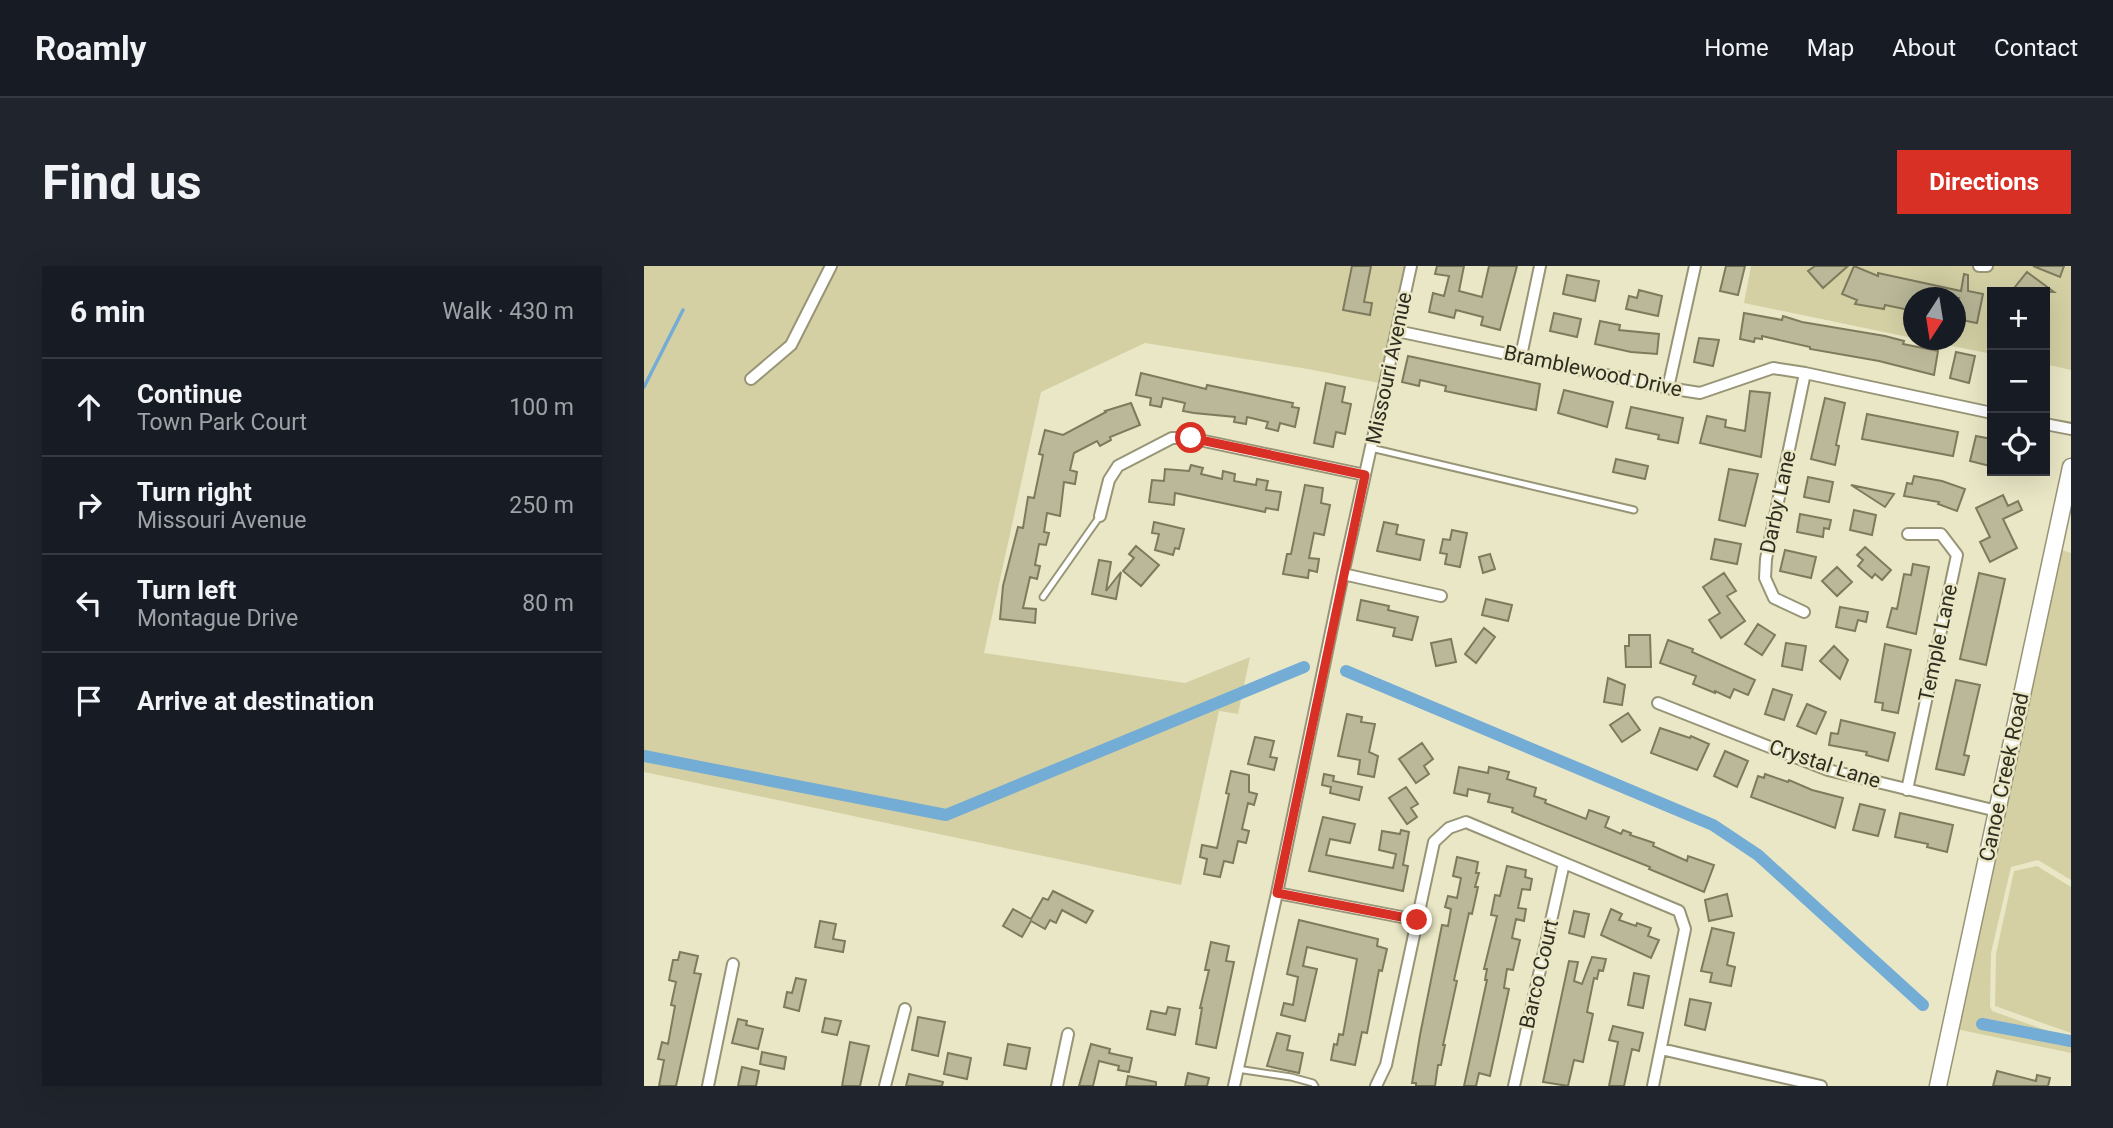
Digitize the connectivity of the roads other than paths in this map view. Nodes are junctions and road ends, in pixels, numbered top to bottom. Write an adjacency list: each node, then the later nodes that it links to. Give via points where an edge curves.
1 (831, 266): 10 (street, via 792,345)
2 (1410, 266): 7 (street, Missouri Avenue)
3 (1541, 266): 8 (street)
4 (1695, 266): 11 (street)
5 (1979, 266): 6 (street)
6 (1987, 266)
7 (1397, 331): 8 (street, Bramblewood Drive); 15 (street, Missouri Avenue)
8 (1521, 356): 11 (street, Bramblewood Drive)
9 (1805, 373): 11 (street, Bramblewood Drive, via 1773,368 1700,393); 12 (street, Bramblewood Drive); 24 (street, Darby Lane, via 1765,578 1774,598)
10 (751, 379)
11 (1668, 388)
12 (1987, 412)
13 (2050, 425): 14 (street)
14 (2071, 429)
15 (1371, 448): 17 (street, Missouri Avenue); 18 (lane)
16 (2071, 467): 27 (main road, Canoe Creek Road)
17 (1365, 475): 19 (street, via 1191,438 1172,438 1118,466 1109,480); 21 (street, Missouri Avenue)
18 (1634, 510)
19 (1100, 516): 23 (lane)
20 (1908, 534): 26 (street, Temple Lane, via 1941,534 1957,555)
21 (1343, 574): 22 (street); 29 (street, Missouri Avenue)
22 (1441, 596)
23 (1043, 597)
24 (1804, 612)
25 (1658, 703): 26 (street, Crystal Lane, via 1828,769)
26 (1907, 790): 27 (street, Crystal Lane)
27 (1997, 811): 45 (main road, Canoe Creek Road)
28 (1564, 863): 30 (street, via 1466,822 1449,828 1434,842); 34 (street, via 1679,912 1685,929); 42 (street, Barco Court)
29 (1277, 893): 30 (street); 35 (street, Missouri Avenue)
30 (1417, 920): 41 (street, via 1385,1065)
31 (733, 964): 36 (street)
32 (905, 1009): 37 (street)
33 (1068, 1034): 38 (street)
34 (1661, 1049): 43 (street); 44 (street)
35 (1237, 1069): 39 (street, Missouri Avenue); 40 (lane, via 1291,1077)
36 (708, 1086)
37 (885, 1086)
38 (1057, 1086)
39 (1234, 1086)
40 (1315, 1086)
41 (1376, 1086)
42 (1514, 1086)
43 (1653, 1086)
44 (1821, 1086)
45 (1938, 1086)

